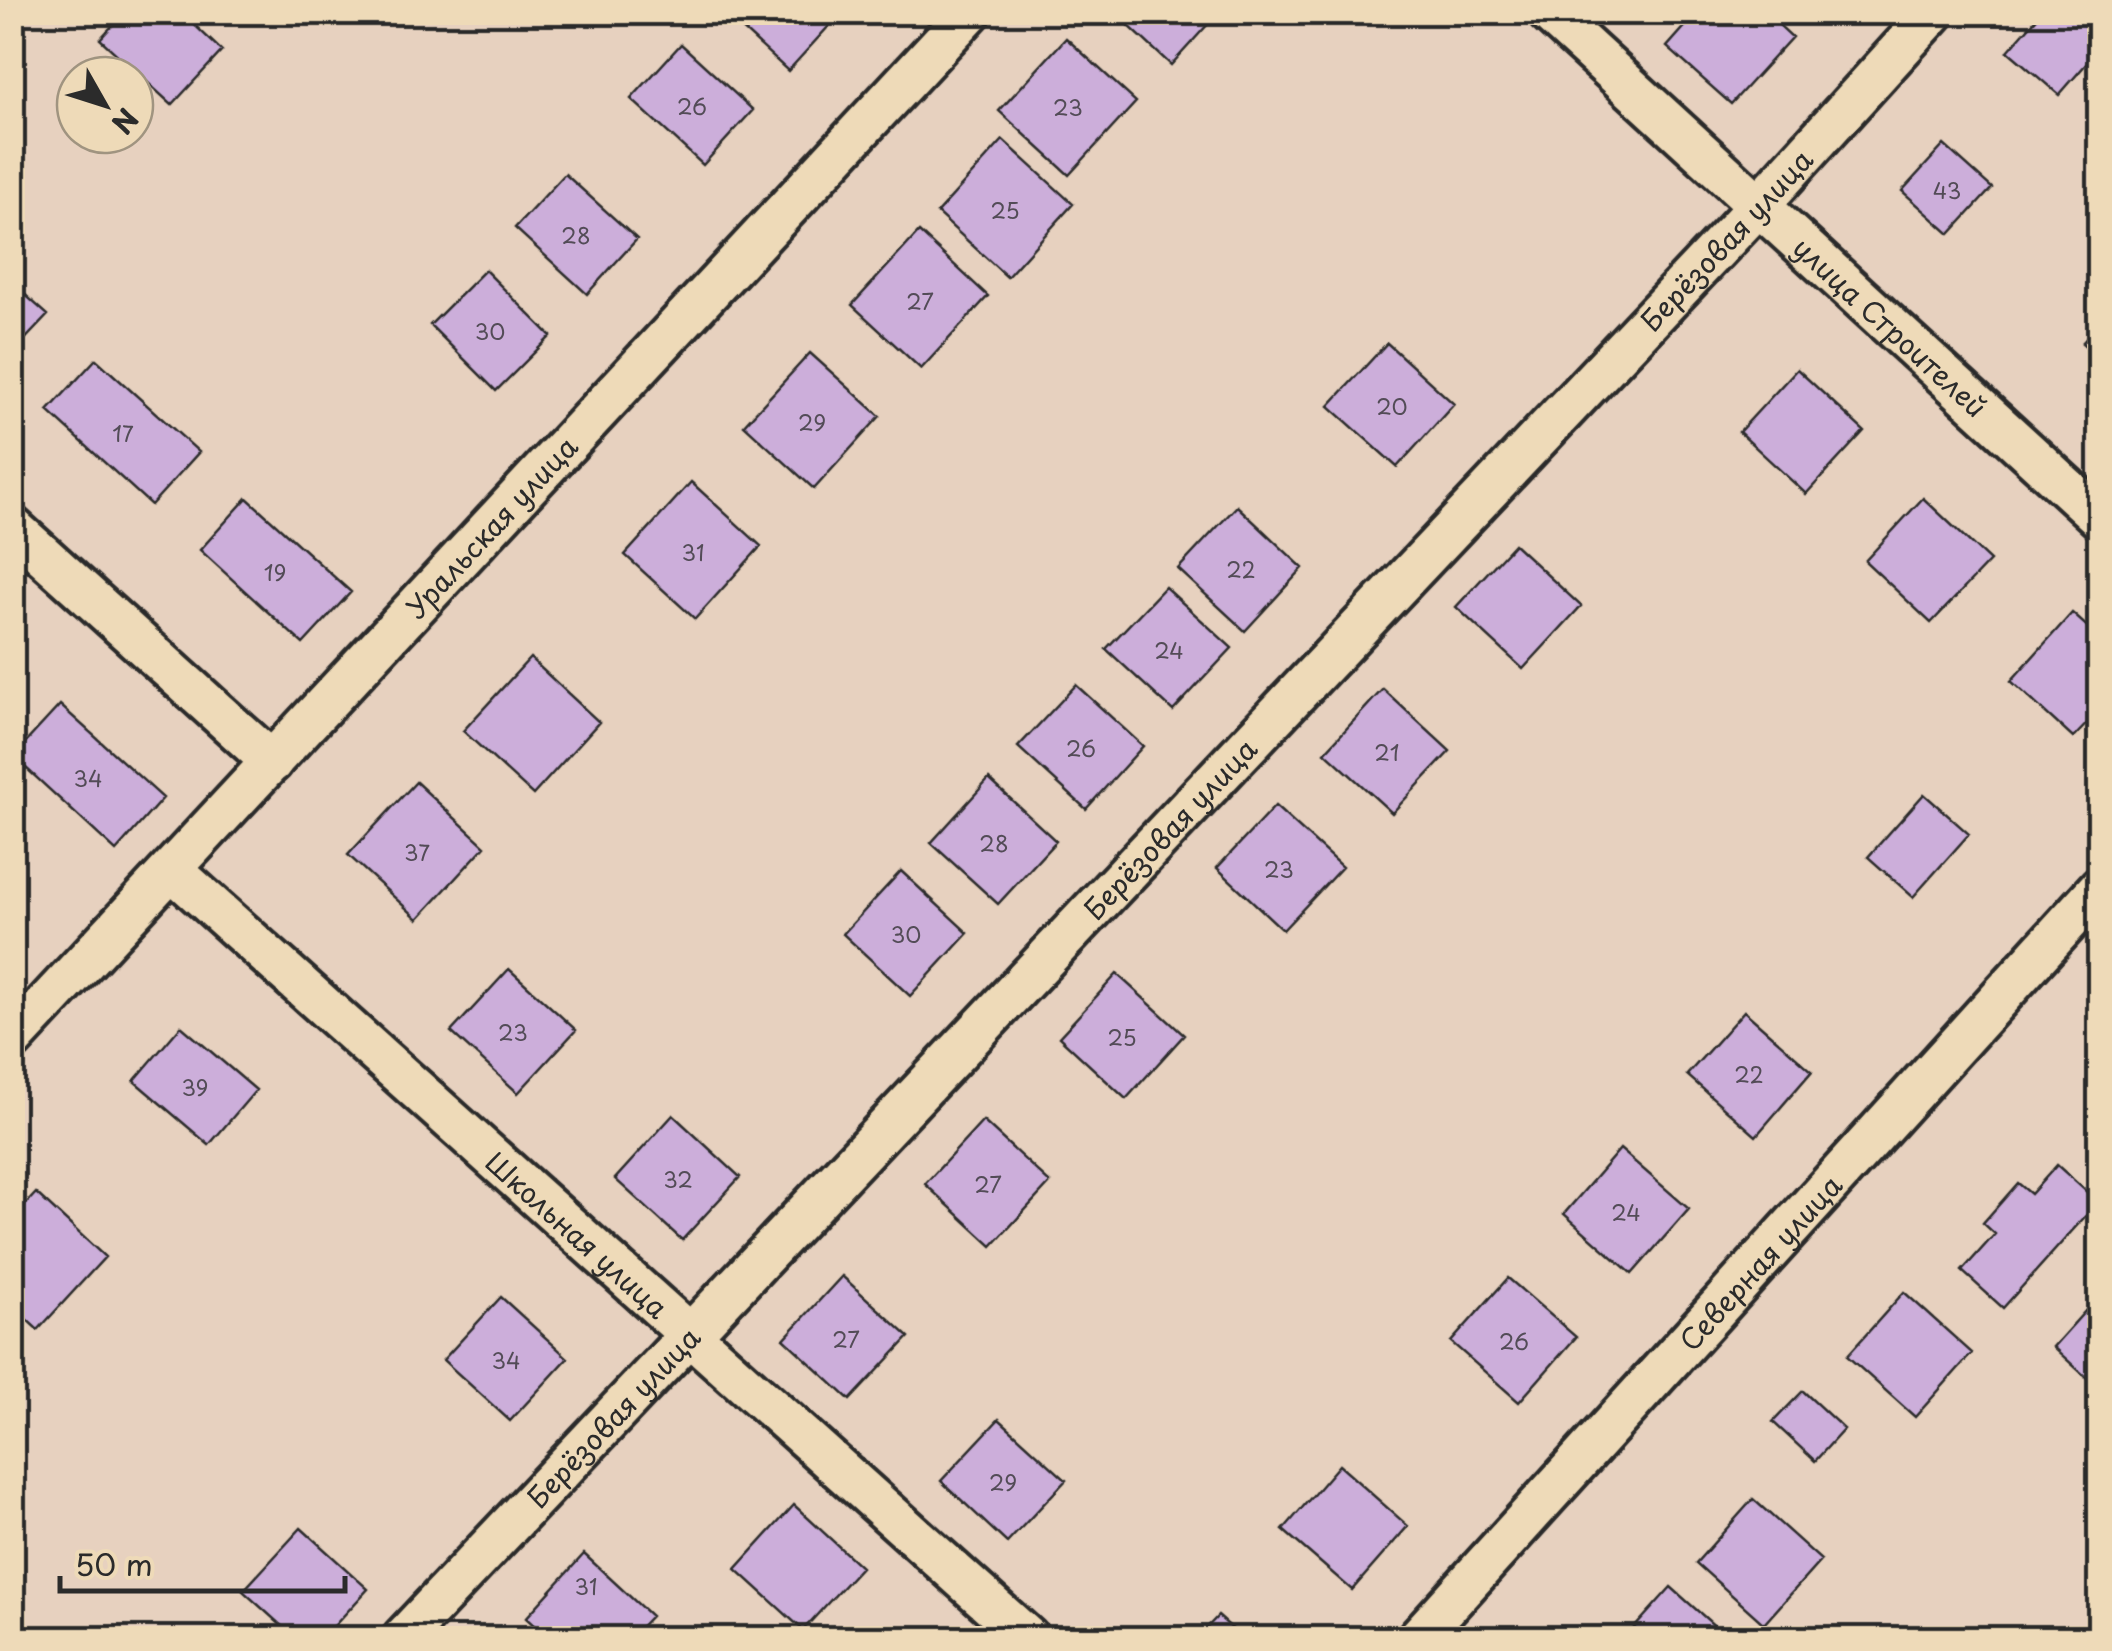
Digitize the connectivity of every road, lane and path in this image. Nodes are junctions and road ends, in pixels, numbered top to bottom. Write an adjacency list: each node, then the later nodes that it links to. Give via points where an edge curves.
1 (970, 12): 7 (street, Уральская улица)
2 (1548, 12): 4 (street, улица Строителей)
3 (1934, 12): 4 (street, Берёзовая улица)
4 (1759, 205): 5 (street, улица Строителей); 11 (street, Берёзовая улица)
5 (2100, 518)
6 (12, 527): 7 (street)
7 (272, 762): 8 (street, Уральская улица)
8 (172, 870): 10 (street, Уральская улица); 11 (street, Школьная улица)
9 (2100, 886): 14 (street, Северная улица)
10 (12, 1040)
11 (690, 1337): 12 (street, Берёзовая улица); 13 (street, Школьная улица)
12 (403, 1638)
13 (1028, 1638)
14 (1418, 1638)

